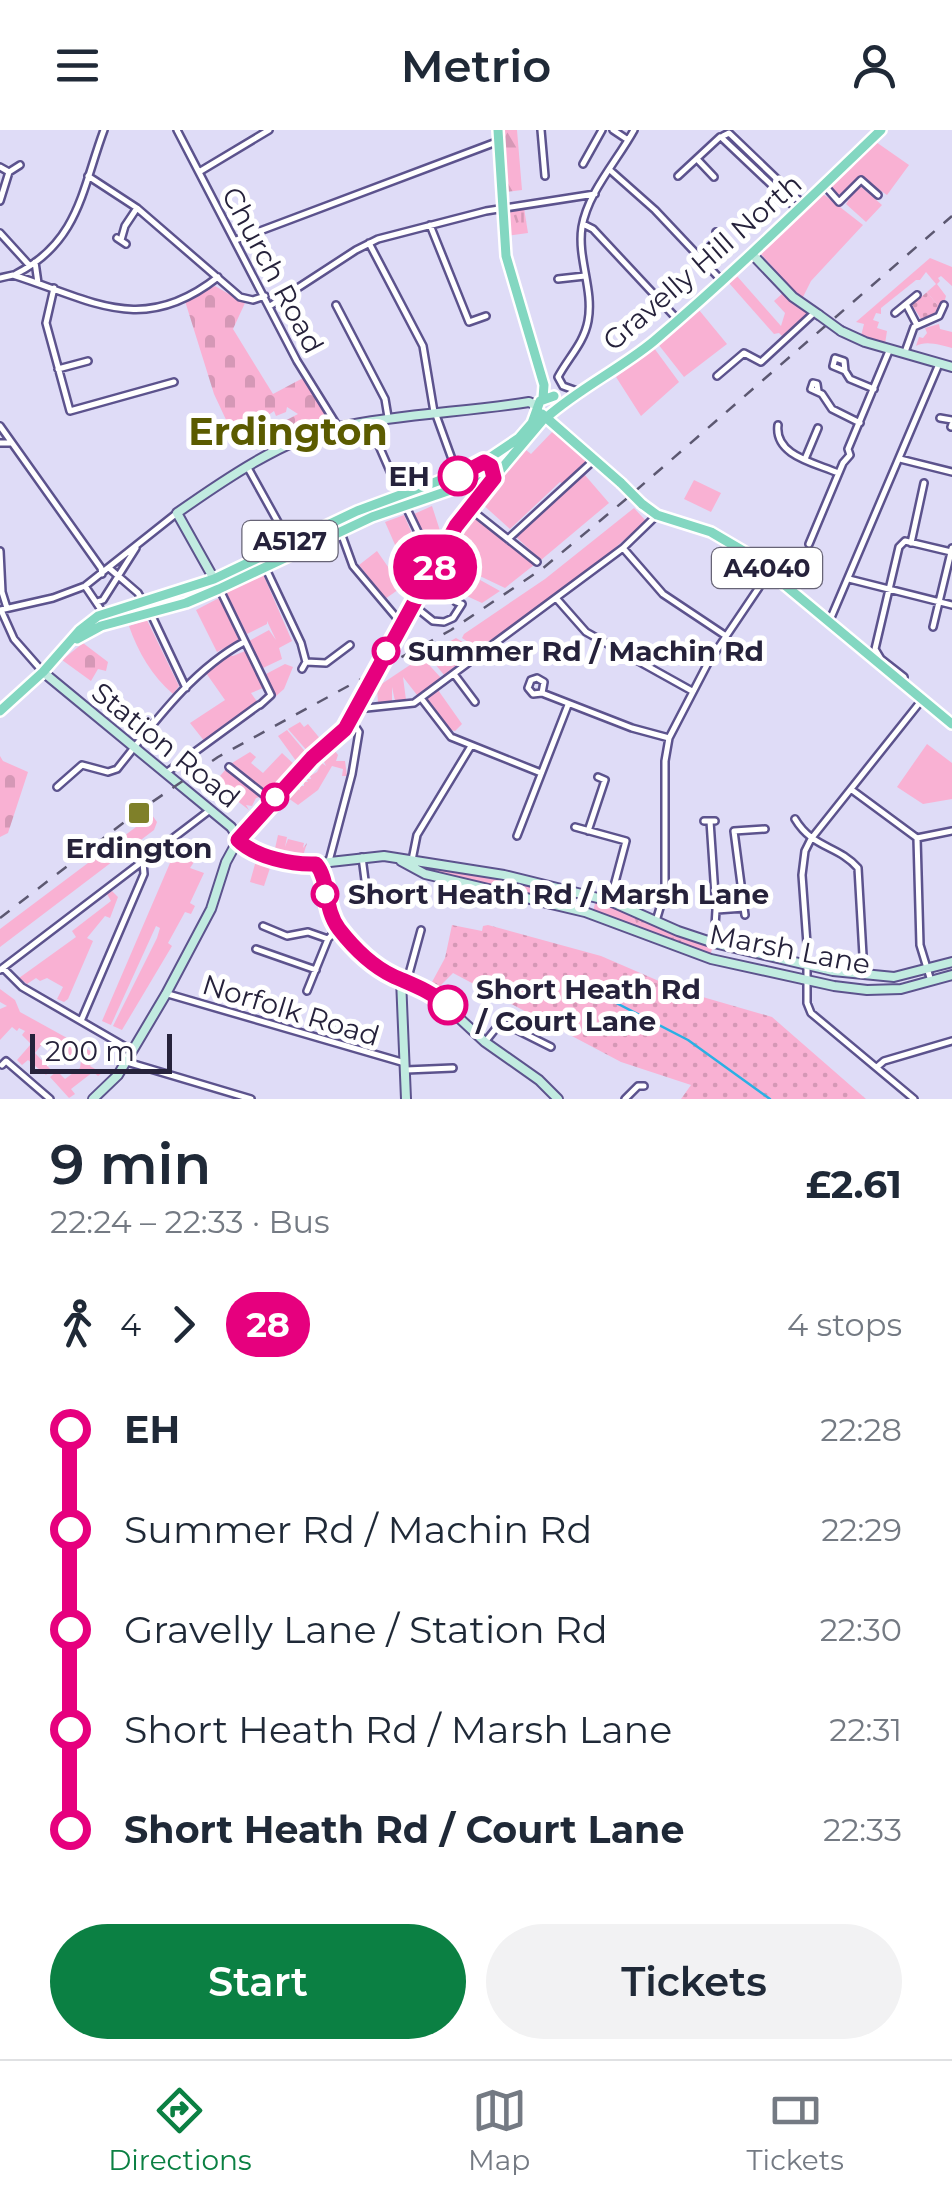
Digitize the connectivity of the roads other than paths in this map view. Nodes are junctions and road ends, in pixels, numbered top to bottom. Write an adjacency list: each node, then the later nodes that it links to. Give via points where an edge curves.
1 (104, 130): 21 (street)
2 (177, 130): 20 (street, Church Road)
3 (540, 130): 18 (street, via 545,173)
4 (602, 130): 14 (street)
5 (613, 130): 12 (street)
6 (634, 130): 12 (street)
7 (714, 130): 11 (street)
8 (881, 130): 24 (main road, Gravelly Hill North / A5127)
9 (266, 131): 20 (street)
10 (498, 135): 30 (main road); 35 (street)
11 (721, 138): 13 (street); 28 (street, via 729,133)
12 (628, 140): 17 (street)
13 (696, 159): 22 (street); 23 (street)
14 (583, 164)
15 (20, 165): 19 (street)
16 (0, 167): 19 (street)
17 (610, 170): 25 (street); 39 (street)
18 (535, 171)
19 (9, 172): 27 (street)
20 (199, 172): 35 (street, Church Road)
21 (88, 176): 29 (street); 40 (street, via 70,228)
22 (678, 176)
23 (714, 177)
24 (824, 185): 26 (street, via 840,202 861,180); 28 (main road, Gravelly Hill North / A5127)
25 (595, 194): 30 (street); 31 (street)
26 (878, 195)
27 (0, 201)
28 (801, 207): 38 (main road, Gravelly Hill North / A5127)
29 (137, 208): 36 (street); 43 (street)
30 (500, 208): 32 (street); 75 (main road, via 506,256)
31 (583, 224): 42 (street); 59 (street)
32 (430, 225): 37 (street); 57 (street, via 469,322)
33 (0, 233): 40 (street)
34 (720, 237): 39 (street)
35 (236, 240): 50 (street, Church Road)
36 (121, 241)
37 (370, 242): 54 (street); 76 (street, via 426,353)
38 (752, 254): 46 (main road, Gravelly Hill North / A5127); 56 (main road)
39 (699, 257): 46 (street)
40 (32, 264): 41 (street); 47 (street)
41 (13, 275): 45 (street); 47 (street)
42 (586, 276): 44 (street); 74 (street, via 588,320 558,377)
43 (218, 277): 48 (street, via 140,312); 50 (street, via 240,297)
44 (560, 277)
45 (0, 278)
46 (722, 282): 59 (main road, Gravelly Hill North / A5127)
47 (38, 283): 48 (street)
48 (54, 288): 67 (street, via 46,323)
49 (917, 295): 51 (street)
50 (265, 296): 54 (street, Church Road)
51 (906, 304): 55 (street); 61 (street)
52 (336, 305): 79 (street)
53 (944, 305): 58 (street)
54 (270, 306): 84 (street, Church Road)
55 (895, 313)
56 (816, 314): 62 (main road, bridge); 69 (street, via 761,362 744,353)
57 (486, 316)
58 (939, 316): 60 (street); 61 (street)
59 (678, 320): 71 (main road, Gravelly Hill North / A5127)
60 (947, 320)
61 (917, 325): 63 (street)
62 (890, 350): 63 (main road); 72 (street)
63 (904, 354): 65 (main road)
64 (88, 362): 67 (street)
65 (939, 364): 66 (main road); 92 (street)
66 (952, 367)
67 (58, 369): 70 (street, via 70,412)
68 (845, 370): 72 (street)
69 (717, 376)
70 (174, 382)
71 (594, 384): 74 (main road, Gravelly Hill North / A5127); 75 (main road, Gravelly Hill North / A5127)
72 (874, 389): 80 (street)
73 (818, 390): 80 (street, via 832,408)
74 (577, 392): 75 (main road, Gravelly Hill North / A5127)
75 (548, 403): 76 (main road); 77 (main road); 85 (main road); 93 (main road, A5127, via 518,438)
76 (435, 415): 79 (main road); 97 (street)
77 (546, 417): 85 (main road, A4040); 98 (main road)
78 (940, 418): 82 (street)
79 (389, 420): 81 (main road)
80 (860, 422): 96 (street)
81 (369, 424): 84 (main road); 101 (street)
82 (952, 424)
83 (0, 426): 89 (street)
84 (338, 427): 94 (main road)
85 (559, 427): 90 (main road, A4040)
86 (817, 428): 91 (street)
87 (775, 429): 91 (street, via 782,446)
88 (0, 443): 89 (street)
89 (12, 443): 119 (street)
90 (596, 459): 104 (main road, A4040, bridge); 106 (street)
91 (805, 459): 96 (street)
92 (900, 459): 95 (street); 121 (street)
93 (480, 465): 97 (main road, A5127); 98 (main road, via 493,468); 99 (main road)
94 (248, 468): 103 (main road); 108 (street)
95 (952, 472)
96 (838, 473): 110 (street)
97 (458, 476): 101 (main road, A5127)
98 (493, 479): 99 (main road, A5127); 102 (main road)
99 (477, 482): 101 (main road, A5127); 102 (main road)
100 (924, 483): 109 (street)
101 (403, 500): 105 (main road, A5127); 108 (main road, A5127); 116 (street)
102 (469, 507): 106 (street); 116 (main road)
103 (177, 513): 107 (street); 122 (main road)
104 (657, 515): 111 (street); 118 (main road, A4040, via 723,537)
105 (340, 530): 115 (main road, A5127); 136 (street, via 353,566)
106 (508, 540): 114 (street)
107 (140, 542): 117 (street); 120 (street)
108 (288, 542): 122 (main road, A5127)
109 (911, 542): 112 (street); 124 (street, via 899,547)
110 (809, 544)
111 (623, 548): 125 (street); 138 (street, via 663,594)
112 (952, 550): 126 (street)
113 (0, 551): 132 (street)
114 (537, 562)
115 (264, 567): 122 (main road, A5127); 141 (street)
116 (434, 567): 131 (main road)
117 (108, 568): 119 (street); 120 (street)
118 (770, 571): 135 (main road, A4040); 138 (street)
119 (102, 574): 123 (street)
120 (120, 578): 127 (street); 129 (street)
121 (849, 579): 124 (street); 135 (street)
122 (217, 584): 129 (main road, A5127); 133 (main road, A5127); 139 (street)
123 (85, 586): 127 (street); 132 (street)
124 (889, 589): 126 (street); 145 (street, via 875,649)
125 (556, 597): 144 (street); 147 (street, via 586,632)
126 (939, 601): 130 (street); 137 (street)
127 (97, 602): 134 (street)
128 (456, 602): 131 (street, via 462,604 457,613 444,622)
129 (142, 603): 134 (main road, A5127)
130 (952, 604)
131 (412, 605): 136 (main road)
132 (3, 609): 143 (street, via 14,639)
133 (150, 612): 134 (main road, A5127); 146 (street)
134 (103, 620): 143 (main road, A5127)
135 (830, 620): 151 (main road, A4040)
136 (401, 624): 154 (main road)
137 (933, 627)
138 (726, 636): 147 (street)
139 (244, 642): 146 (street); 161 (street, via 271,696)
140 (345, 644): 141 (street, via 326,663)
141 (306, 662): 142 (street)
142 (302, 669)
143 (43, 672): 153 (main road, A5127); 159 (main road, Station Road)
144 (454, 674): 149 (street); 150 (street)
145 (904, 678)
146 (186, 688): 159 (street)
147 (692, 691): 157 (street)
148 (542, 693): 152 (street)
149 (421, 698): 154 (street); 158 (street, via 450,738)
150 (475, 702)
151 (921, 702): 156 (main road, A4040); 165 (street)
152 (568, 705): 157 (street); 162 (street)
153 (3, 709)
154 (357, 709): 155 (main road)
155 (351, 720): 166 (main road); 181 (street, via 358,729 355,758)
156 (952, 724)
157 (668, 738): 187 (street, via 665,891)
158 (471, 746): 162 (street); 180 (street, via 417,835)
159 (134, 748): 161 (main road, Station Road); 164 (street, via 117,769 82,765)
160 (229, 766): 166 (street)
161 (166, 773): 167 (main road, Station Road)
162 (541, 773): 174 (street)
163 (598, 777): 172 (street, via 606,780)
164 (57, 787)
165 (852, 790): 175 (street); 176 (street)
166 (272, 801): 177 (main road)
167 (210, 810): 177 (main road, Station Road); 182 (street)
168 (795, 819): 176 (street)
169 (710, 821): 186 (street)
170 (575, 828): 172 (street)
171 (765, 829): 186 (street, via 734,831 744,911)
172 (588, 831): 185 (street, via 626,841)
173 (952, 831): 175 (street)
174 (518, 836)
175 (917, 838): 198 (street, via 920,945)
176 (811, 839): 195 (street, via 802,875); 200 (street, via 858,868)
177 (238, 840): 183 (main road, Station Road, via 256,852); 205 (main road)
178 (362, 857): 179 (main road, Marsh Lane); 181 (main road, Marsh Lane); 184 (street)
179 (392, 857): 180 (main road, Marsh Lane); 202 (main road, Marsh Lane, via 425,874 585,912 710,959)
180 (412, 860): 185 (main road, Marsh Lane)
181 (329, 861): 183 (main road, Marsh Lane)
182 (143, 862): 196 (street); 206 (street, via 144,874)
183 (316, 864): 189 (main road)
184 (366, 888)
185 (610, 901): 187 (main road, Marsh Lane)
186 (716, 910): 192 (street)
187 (656, 921): 192 (main road, Marsh Lane)
188 (262, 926): 191 (street)
189 (338, 928): 191 (street); 201 (main road, via 378,966)
190 (421, 930): 201 (street)
191 (328, 939): 197 (street)
192 (714, 943): 195 (main road, Marsh Lane)
193 (256, 950): 197 (street)
194 (952, 962): 198 (main road, Marsh Lane)
195 (806, 964): 200 (main road, Marsh Lane); 202 (street)
196 (1, 969): 206 (street)
197 (316, 970): 204 (street)
198 (928, 970): 200 (main road, Marsh Lane); 203 (street)
199 (952, 974): 203 (main road, Marsh Lane)
200 (864, 976)
201 (404, 980): 210 (main road, via 430,991); 215 (main road)
202 (808, 980): 203 (main road, Marsh Lane, via 887,990); 216 (street, via 811,1013)
203 (931, 981)
204 (307, 991)
205 (166, 994): 212 (main road); 215 (street, Norfolk Road)
206 (81, 1021): 212 (street)
207 (536, 1029): 208 (street)
208 (532, 1038): 210 (street, via 502,1022); 211 (street)
209 (952, 1041): 216 (street)
210 (485, 1042): 223 (main road)
211 (551, 1047)
212 (134, 1051): 213 (main road)
213 (127, 1062): 220 (main road); 221 (street)
214 (2, 1065): 219 (street, via 6,1061)
215 (405, 1066): 217 (street, Norfolk Road); 222 (main road)
216 (877, 1067): 225 (street)
217 (453, 1068)
218 (639, 1085): 224 (street)
219 (50, 1099)
220 (93, 1099)
221 (251, 1099)
222 (406, 1099)
223 (558, 1099)
224 (625, 1099)
225 (914, 1099)

